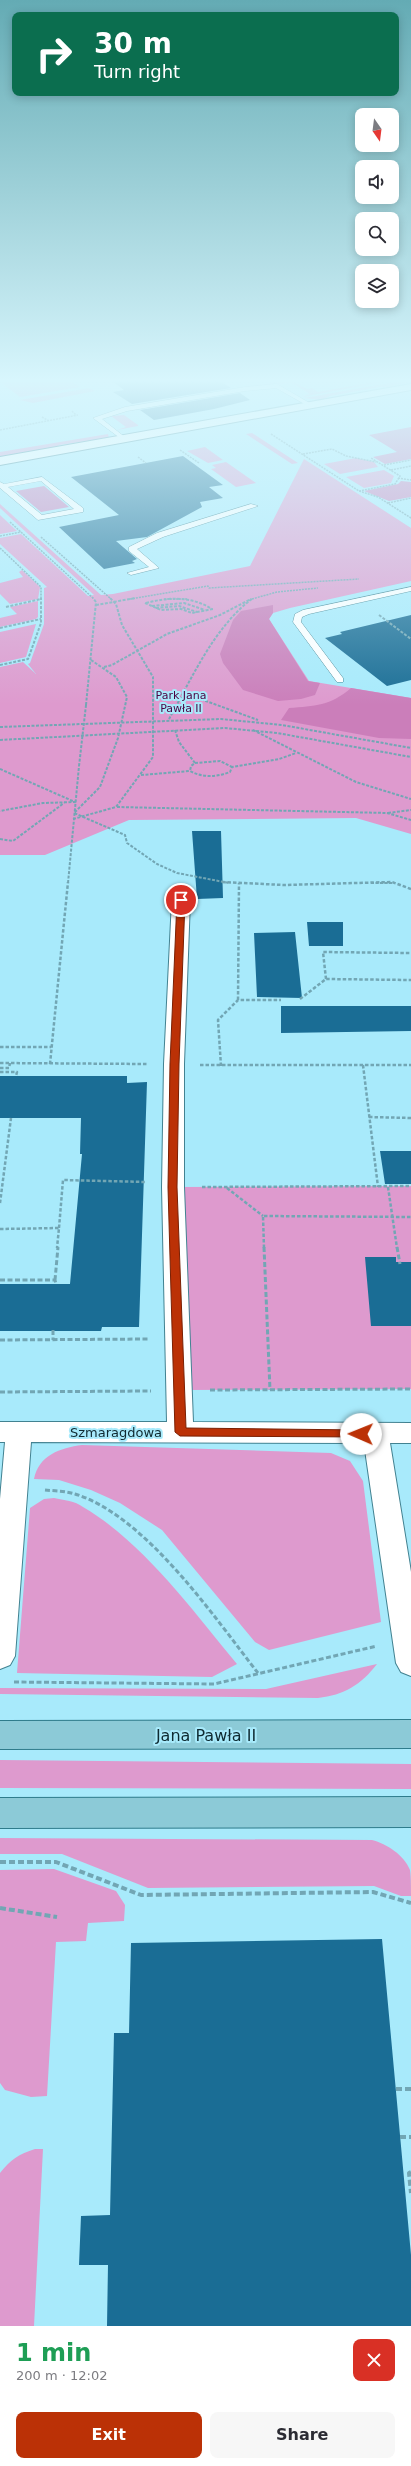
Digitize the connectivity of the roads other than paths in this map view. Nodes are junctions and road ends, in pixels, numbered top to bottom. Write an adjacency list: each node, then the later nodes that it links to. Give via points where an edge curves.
1 (4, 488): 2 (lane, via 41,518 80,510)
2 (52, 488)
3 (254, 506): 4 (lane, via 160,535 132,549 155,568)
4 (131, 574)
5 (411, 589): 6 (lane, via 306,612 298,616 297,622)
6 (340, 680)
7 (181, 900): 8 (street, via 174,1064 163,1184)
8 (180, 1432): 9 (street, Szmaragdowa); 11 (street, Szmaragdowa)
9 (10, 1433): 12 (street)
10 (411, 1433): 11 (street, Szmaragdowa)
11 (376, 1434): 13 (street)
12 (0, 1656)
13 (411, 1663)
14 (411, 1734): 15 (main road, Jana Pawła II)
15 (0, 1735)
16 (411, 1812): 17 (main road)
17 (0, 1813)

